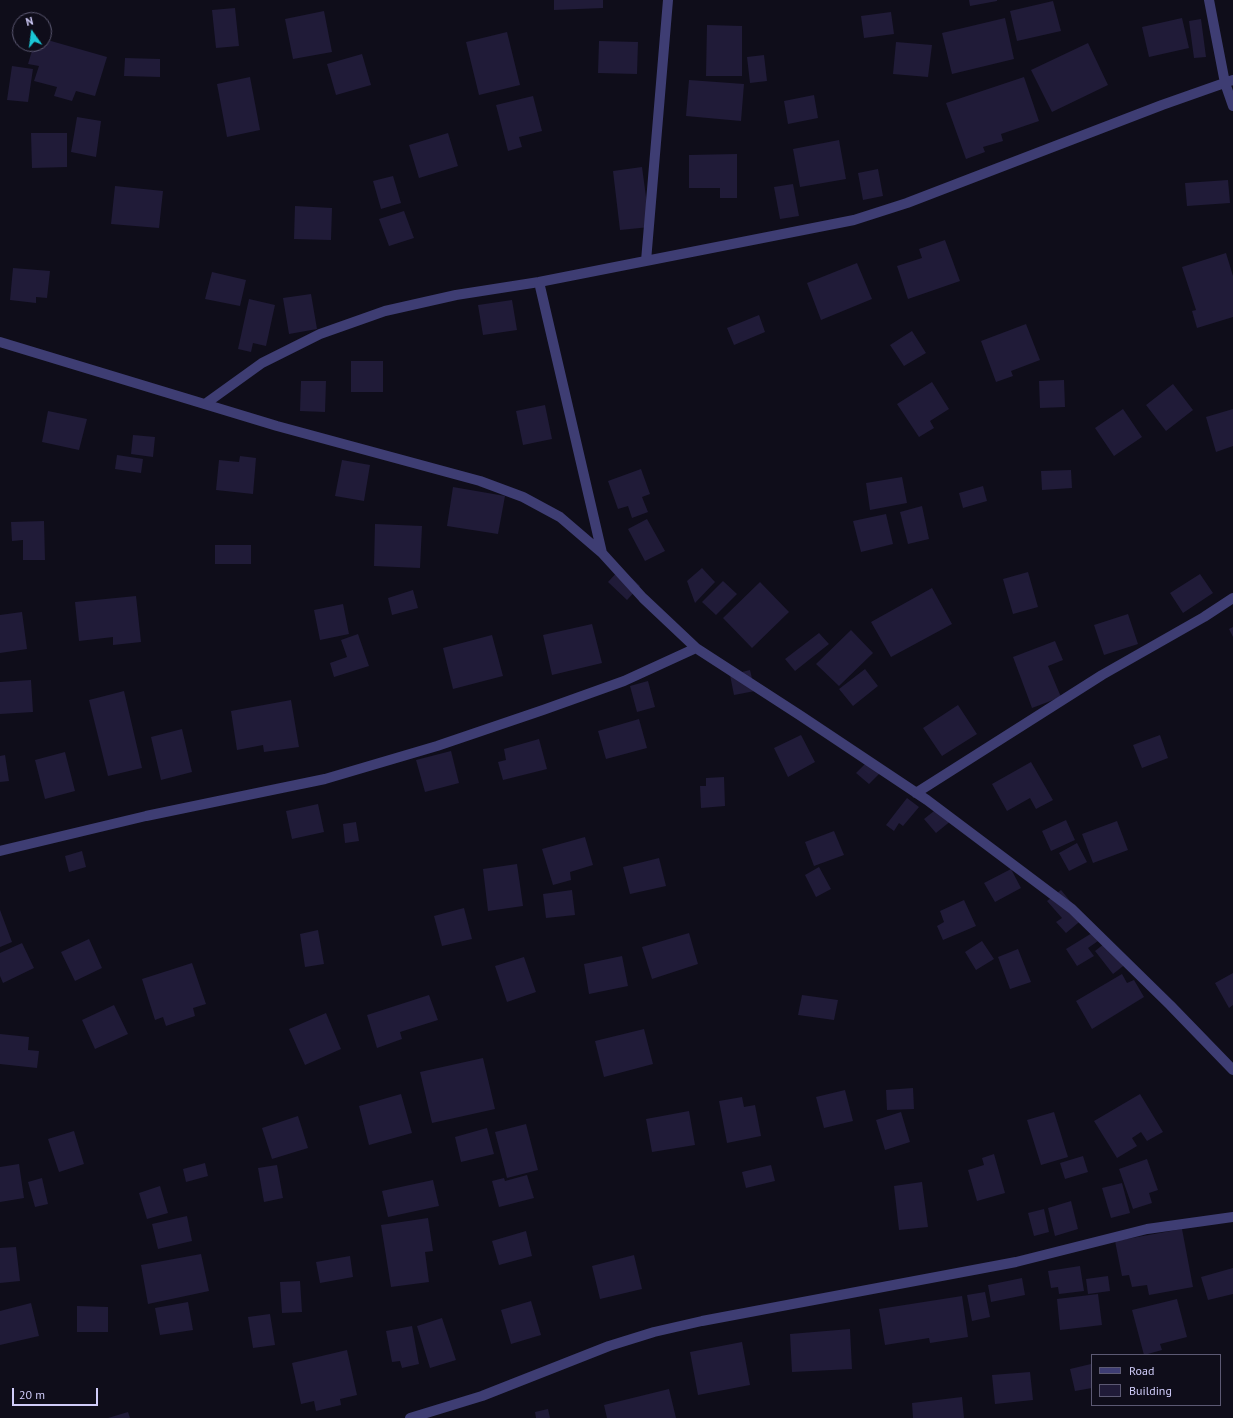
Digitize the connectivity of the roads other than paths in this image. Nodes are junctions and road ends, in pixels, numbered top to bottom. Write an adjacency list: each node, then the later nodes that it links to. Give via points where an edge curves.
1 (668, 0): 5 (street)
2 (1209, 0): 3 (street)
3 (1229, 81): 4 (street); 5 (street, via 907,203 854,220)
4 (1233, 106)
5 (646, 261): 6 (street)
6 (539, 282): 8 (street, via 456,295 392,310 320,334 262,363); 9 (street)
7 (0, 342): 8 (street)
8 (205, 404): 9 (street, via 480,481 523,497 560,517)
9 (602, 553): 11 (street)
10 (1233, 598): 12 (street, via 1102,675)
11 (696, 648): 12 (street); 13 (street, via 624,681 550,708 437,746 325,779 146,816)
12 (916, 793): 14 (street, via 1072,910)
13 (0, 851)
14 (1233, 1070)
15 (1233, 1217): 16 (street, via 1147,1229 1016,1262 654,1332 609,1346 482,1396)
16 (410, 1418)

